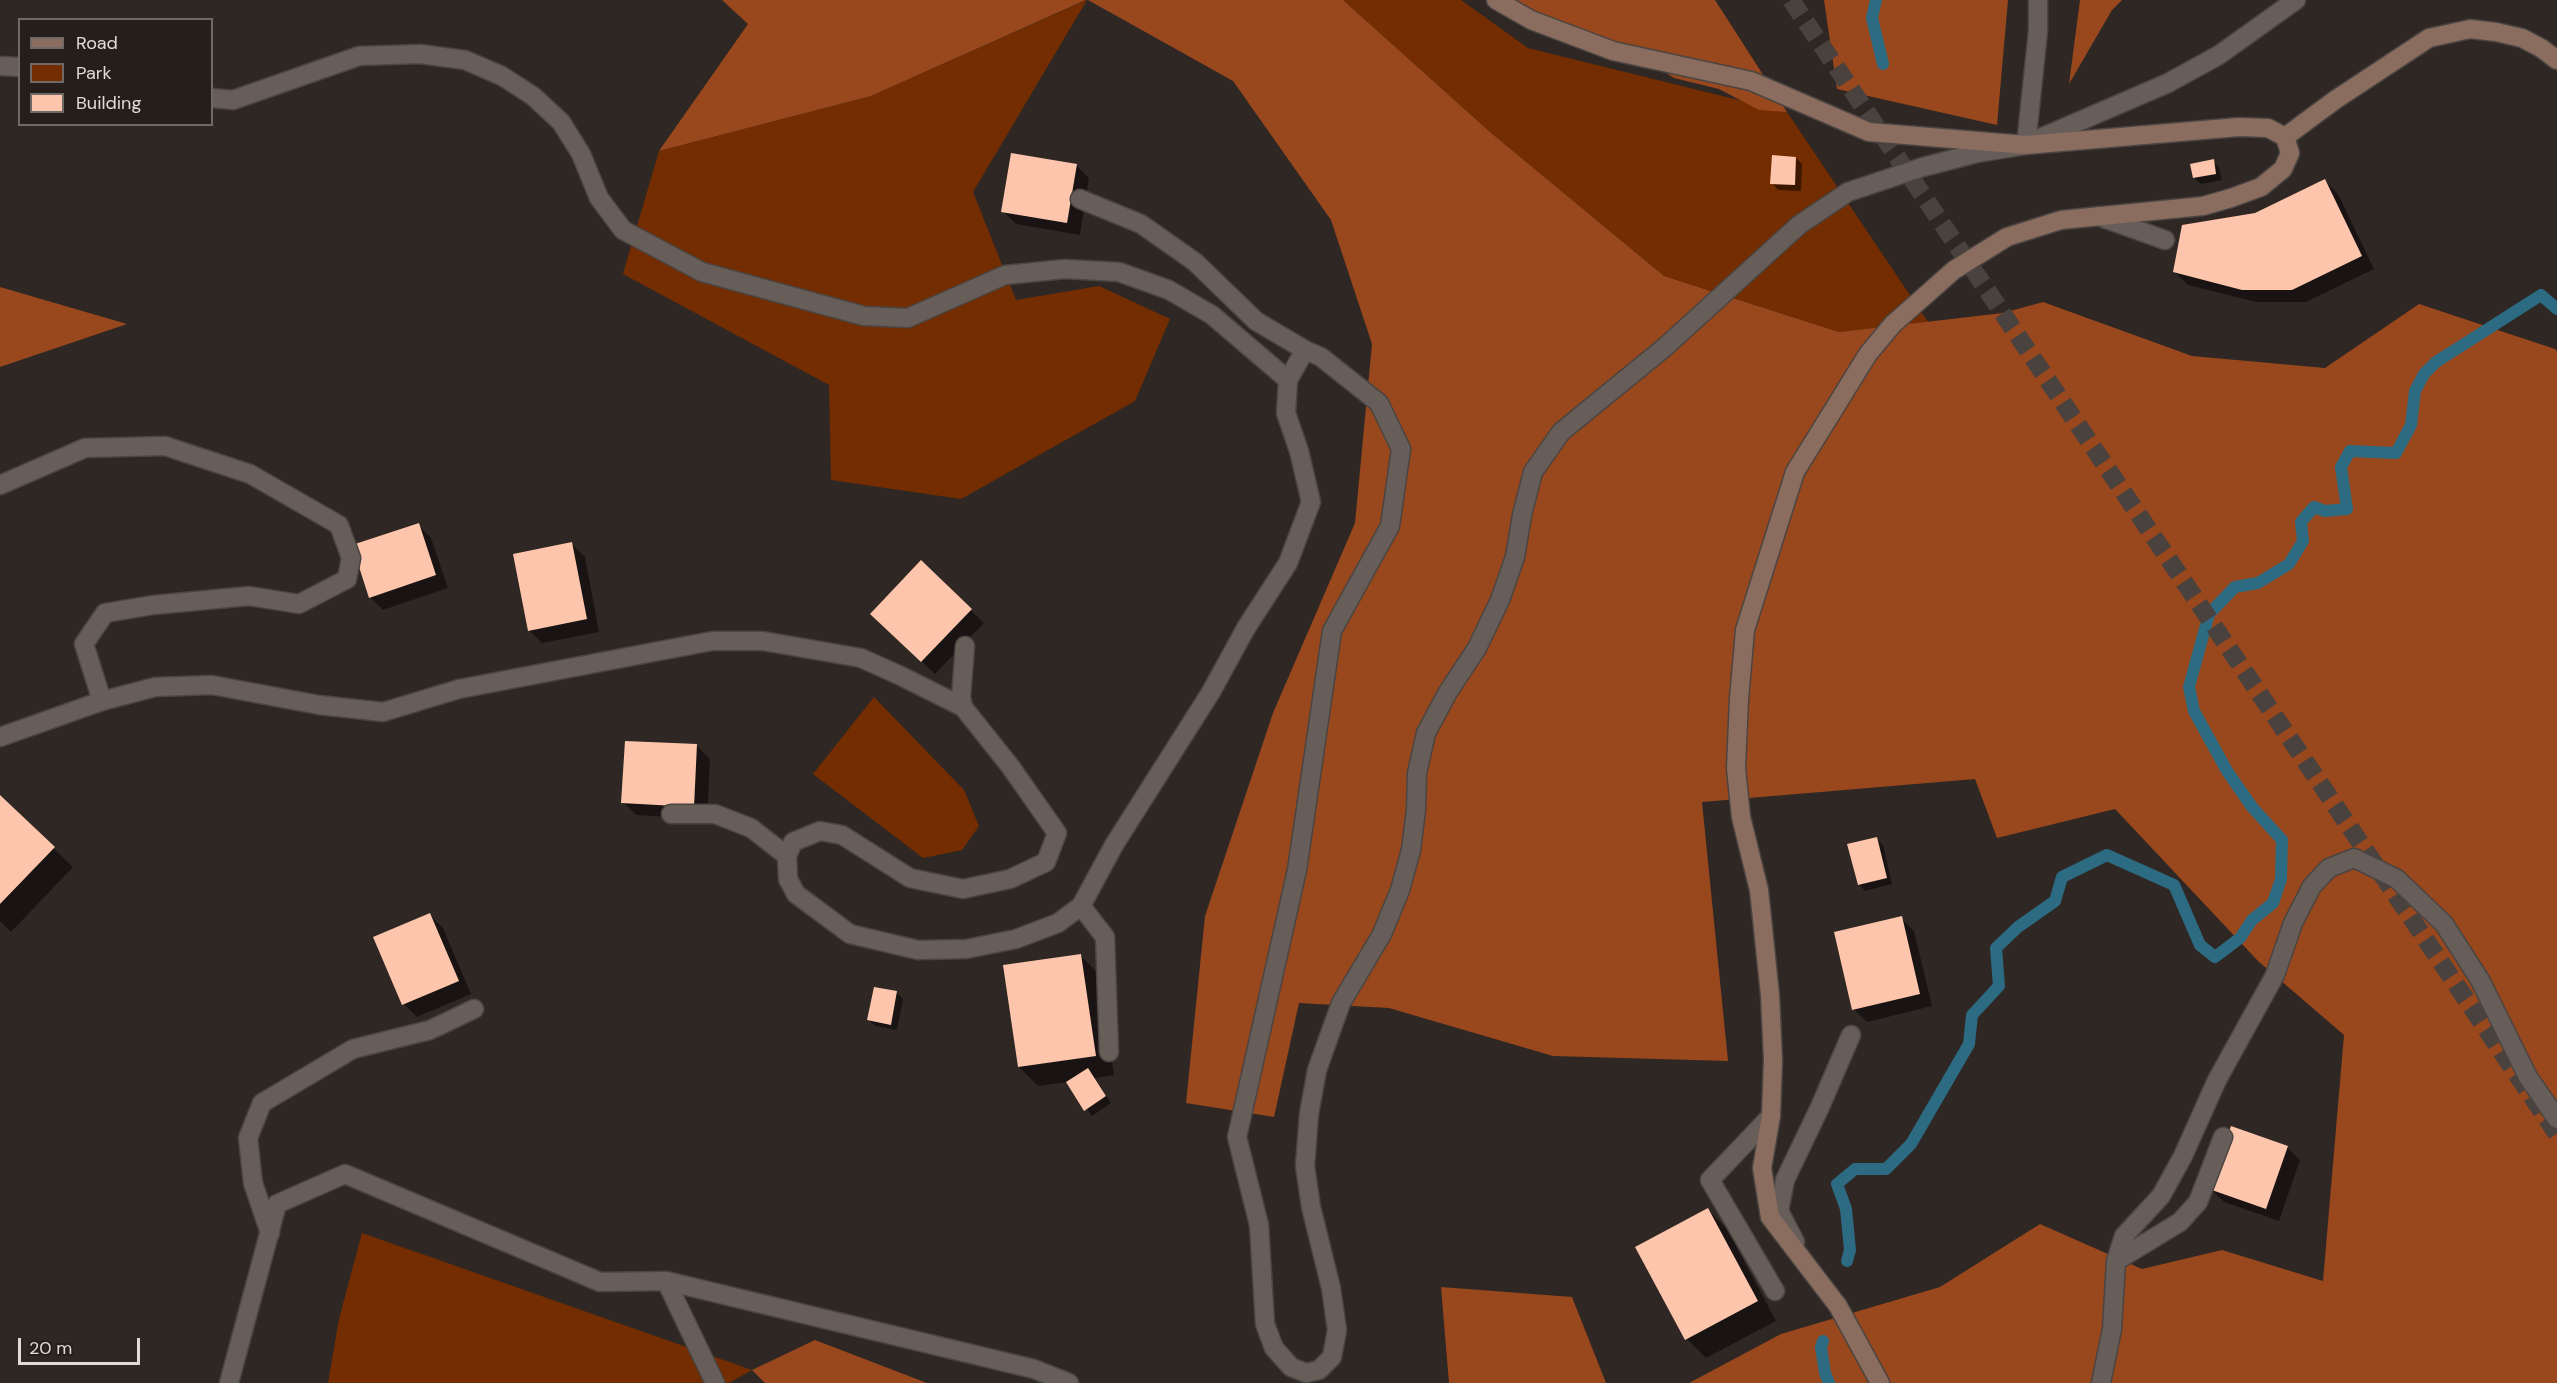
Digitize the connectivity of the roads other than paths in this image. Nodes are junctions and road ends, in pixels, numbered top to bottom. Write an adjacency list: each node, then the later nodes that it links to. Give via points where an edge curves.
1 (1496, 0): 9 (street, via 1531,20 1613,51 1751,81 1869,132)
2 (2038, 0): 9 (street)
3 (2296, 0): 9 (street, via 2219,55 2168,83)
4 (2557, 60): 8 (street, via 2522,38 2496,32 2469,29 2429,38)
5 (0, 66): 6 (street)
6 (18, 67)
7 (213, 99): 14 (street, via 233,100 359,56 420,54 465,60 502,76 533,96 561,122 581,154 599,198 623,230 702,272 864,316 908,318 1005,275 1065,269 1119,272 1169,290 1212,315)
8 (2285, 137): 9 (street, via 2268,128 2239,127); 11 (street, via 2290,153 2283,169 2261,187 2203,206)
9 (2026, 145): 34 (street, via 1923,167 1848,192 1799,225 1665,347 1561,432 1533,472 1515,557 1500,600 1477,648 1426,733 1417,773 1411,850 1400,890 1382,934 1341,1003 1317,1070 1305,1166 1337,1330 1332,1357)
10 (1080, 199): 13 (street, via 1141,224 1195,262 1256,321)
11 (2098, 216): 12 (street); 26 (street, via 2061,220 2007,237 1954,270 1893,324 1868,354 1795,472 1745,630 1738,699 1736,768 1741,817 1759,890 1766,943 1773,1060)
12 (2165, 240)
13 (1305, 350): 14 (street); 34 (street, via 1321,357 1380,403 1401,449 1390,526 1332,631 1297,870 1237,1137 1258,1225 1265,1324 1274,1348 1291,1367)
14 (1288, 380): 22 (street, via 1286,413 1311,502 1288,562 1114,845)
15 (0, 485): 17 (street, via 85,448 165,446 250,474 339,525 351,558 347,579 299,604 249,596 105,613 84,644)
16 (965, 646): 18 (street)
17 (102, 701): 18 (street, via 155,687 212,685 319,705 383,712 459,689 712,641 763,641 861,658); 19 (street)
18 (963, 707): 21 (street, via 1057,834 1046,862 1010,879 963,889 909,878 842,835 820,831 793,842)
19 (0, 736)
20 (671, 814): 21 (street, via 714,814 751,828)
21 (788, 856): 22 (street, via 788,879 796,894 819,913 850,933 918,950 966,949 1016,939 1058,923)
22 (1081, 906): 25 (street, via 1105,937)
23 (474, 1009): 29 (street, via 430,1030 353,1049 262,1103 248,1138 253,1183)
24 (1851, 1035): 31 (street, via 1785,1180 1779,1211)
25 (1109, 1052)
26 (1771, 1116): 31 (street, via 1762,1168 1770,1217); 33 (street, via 1710,1180)
27 (2557, 1119): 30 (street, via 2528,1077 2480,980 2444,924 2397,879 2354,858 2329,868 2312,886 2275,975 2217,1080 2183,1156 2162,1196 2124,1236)
28 (2223, 1137): 30 (street, via 2198,1202 2180,1222)
29 (270, 1233): 32 (street, via 277,1204 345,1174 600,1282); 35 (street)
30 (2116, 1261): 39 (street, via 2112,1329)
31 (1809, 1269): 38 (street, via 1838,1306)
32 (666, 1281): 36 (street); 37 (street, via 1034,1369)
33 (1775, 1291)
34 (1320, 1377)
35 (229, 1383)
36 (715, 1383)
37 (1069, 1383)
38 (1880, 1383)
39 (2101, 1383)

